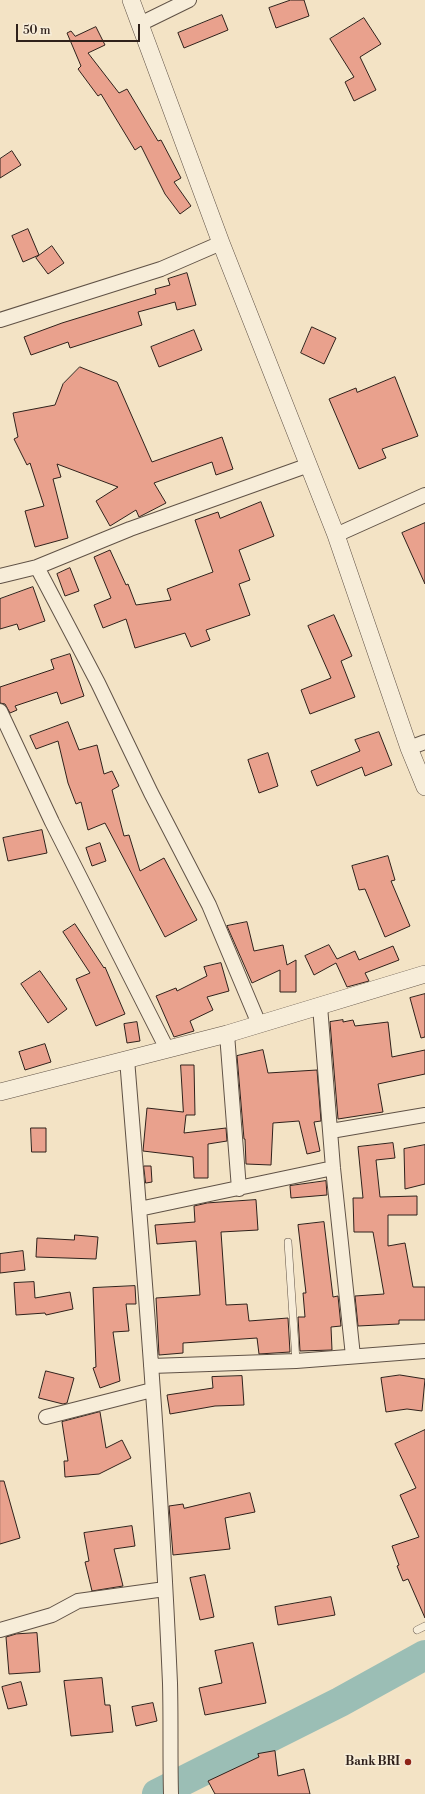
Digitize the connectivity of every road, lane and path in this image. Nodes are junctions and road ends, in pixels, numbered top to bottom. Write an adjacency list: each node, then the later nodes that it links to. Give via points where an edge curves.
1 (131, 0): 3 (street)
2 (189, 0): 3 (street)
3 (140, 24): 4 (street)
4 (222, 243): 5 (street, via 162,269); 6 (street)
5 (0, 320)
6 (309, 465): 8 (street); 9 (street, via 130,529)
7 (425, 495): 8 (street)
8 (336, 535): 12 (street)
9 (37, 567): 10 (street); 16 (street, via 210,905)
10 (0, 576)
11 (0, 711): 18 (street, via 52,822)
12 (417, 745): 13 (street)
13 (425, 787)
14 (425, 974): 15 (street)
15 (320, 1006): 16 (street); 22 (street)
16 (259, 1024): 17 (street)
17 (228, 1034): 18 (street); 24 (street)
18 (168, 1049): 19 (street)
19 (127, 1059): 20 (street); 25 (street)
20 (0, 1092)
21 (425, 1115): 22 (street)
22 (330, 1131): 23 (street)
23 (333, 1168): 24 (street); 28 (street)
24 (239, 1189): 25 (street)
25 (139, 1209): 30 (street)
26 (288, 1242): 29 (lane)
27 (425, 1351): 28 (street)
28 (353, 1356): 29 (street)
29 (296, 1361): 30 (street)
30 (151, 1366): 31 (street)
31 (152, 1390): 32 (street); 33 (street)
32 (46, 1417)
33 (165, 1589): 35 (street, via 78,1602 52,1615); 37 (street, via 170,1685)
34 (425, 1626): 36 (lane)
35 (0, 1630)
36 (417, 1630)
37 (170, 1788)

